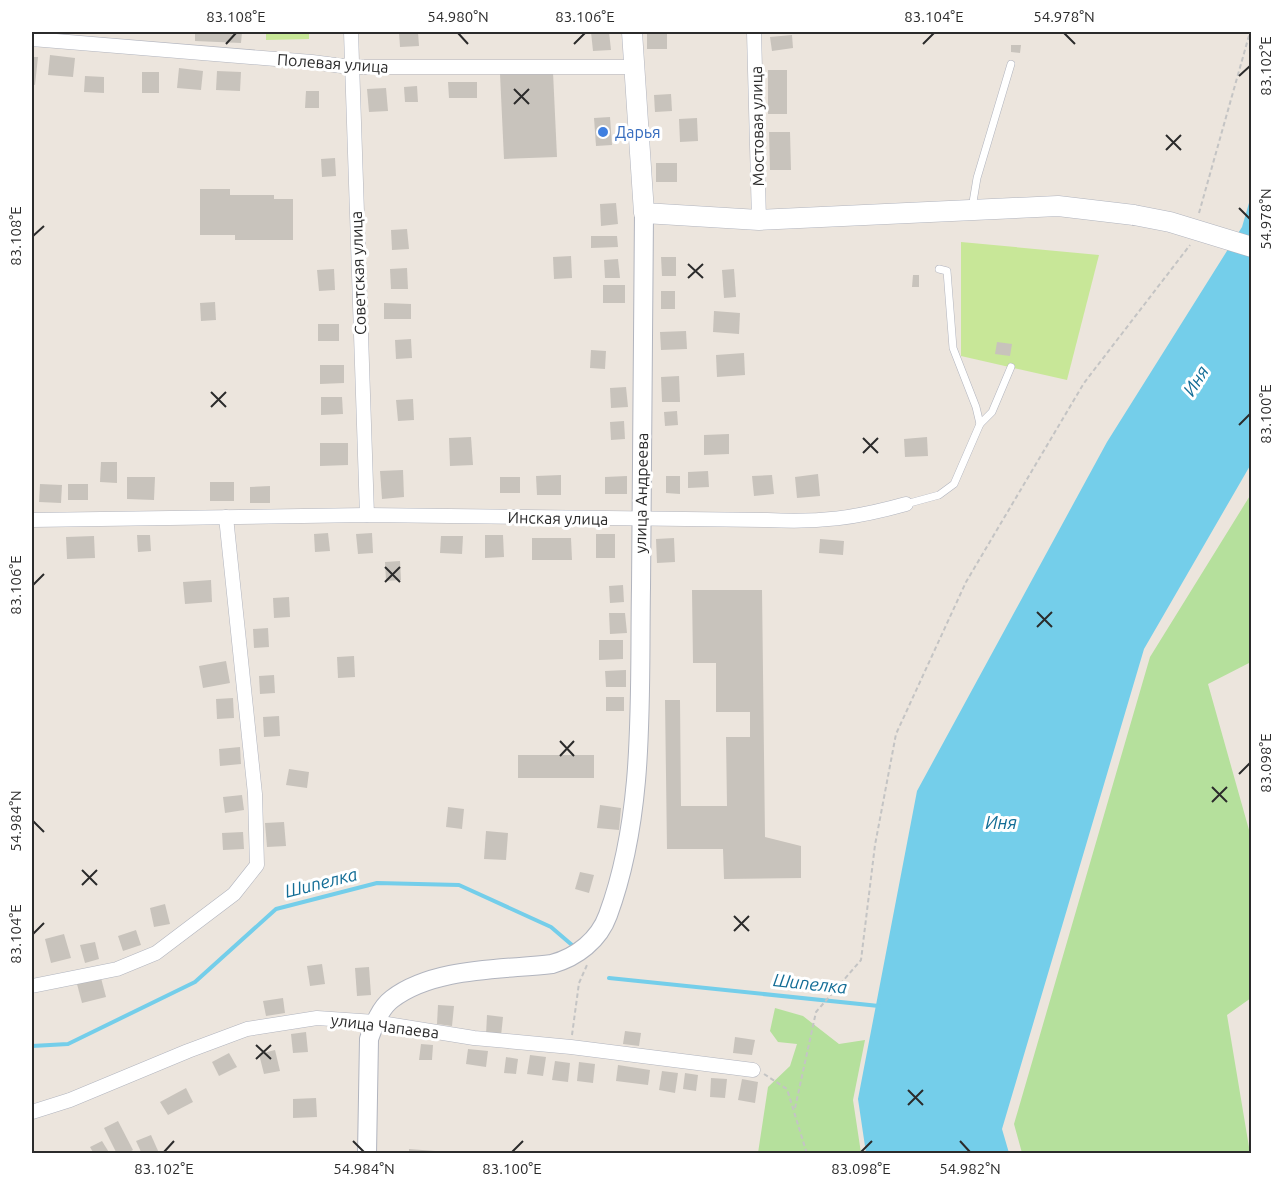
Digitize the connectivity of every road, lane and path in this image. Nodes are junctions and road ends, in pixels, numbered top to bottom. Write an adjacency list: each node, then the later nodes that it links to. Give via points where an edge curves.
1 (351, 32): 7 (street, Советская улица)
2 (632, 32): 8 (main road, улица Андреева)
3 (754, 32): 12 (street, Мостовая улица)
4 (1251, 32): 11 (path)
5 (32, 39): 7 (street, Полевая улица)
6 (1011, 64): 9 (lane, via 977,178)
7 (350, 67): 8 (street, Полевая улица); 19 (street, Советская улица)
8 (635, 67): 10 (main road, улица Андреева)
9 (972, 208): 12 (main road); 14 (main road, bridge, via 1058,206 1134,215)
10 (644, 213): 12 (main road); 22 (street, улица Андреева)
11 (1199, 215)
12 (759, 220)
13 (1192, 238): 28 (path, via 1189,249 1078,393 966,582 896,734 875,845 861,960 816,1012)
14 (1251, 247)
15 (939, 269): 17 (lane, via 947,271 953,348)
16 (1011, 367): 17 (lane, Инская улица, via 992,412)
17 (980, 424): 18 (lane, Инская улица, via 954,484 939,495)
18 (906, 504): 22 (street, Инская улица, via 812,523)
19 (367, 515): 20 (street, Инская улица); 22 (street, Инская улица)
20 (226, 517): 21 (street, Инская улица); 24 (street, via 255,794 257,865 234,894 156,953 117,969)
21 (32, 519)
22 (641, 519): 25 (street, улица Андреева, via 633,819 608,917 576,956 552,964 447,976 390,1000)
23 (579, 982): 26 (path)
24 (32, 986)
25 (375, 1022): 26 (street, улица Чапаева, via 474,1038); 29 (street, улица Чапаева, via 317,1018 247,1029); 30 (street, via 369,1038)
26 (571, 1047): 27 (street, улица Чапаева)
27 (753, 1070): 28 (path, via 770,1076 787,1089)
28 (795, 1108): 31 (path)
29 (32, 1112)
30 (367, 1154)
31 (807, 1154)

